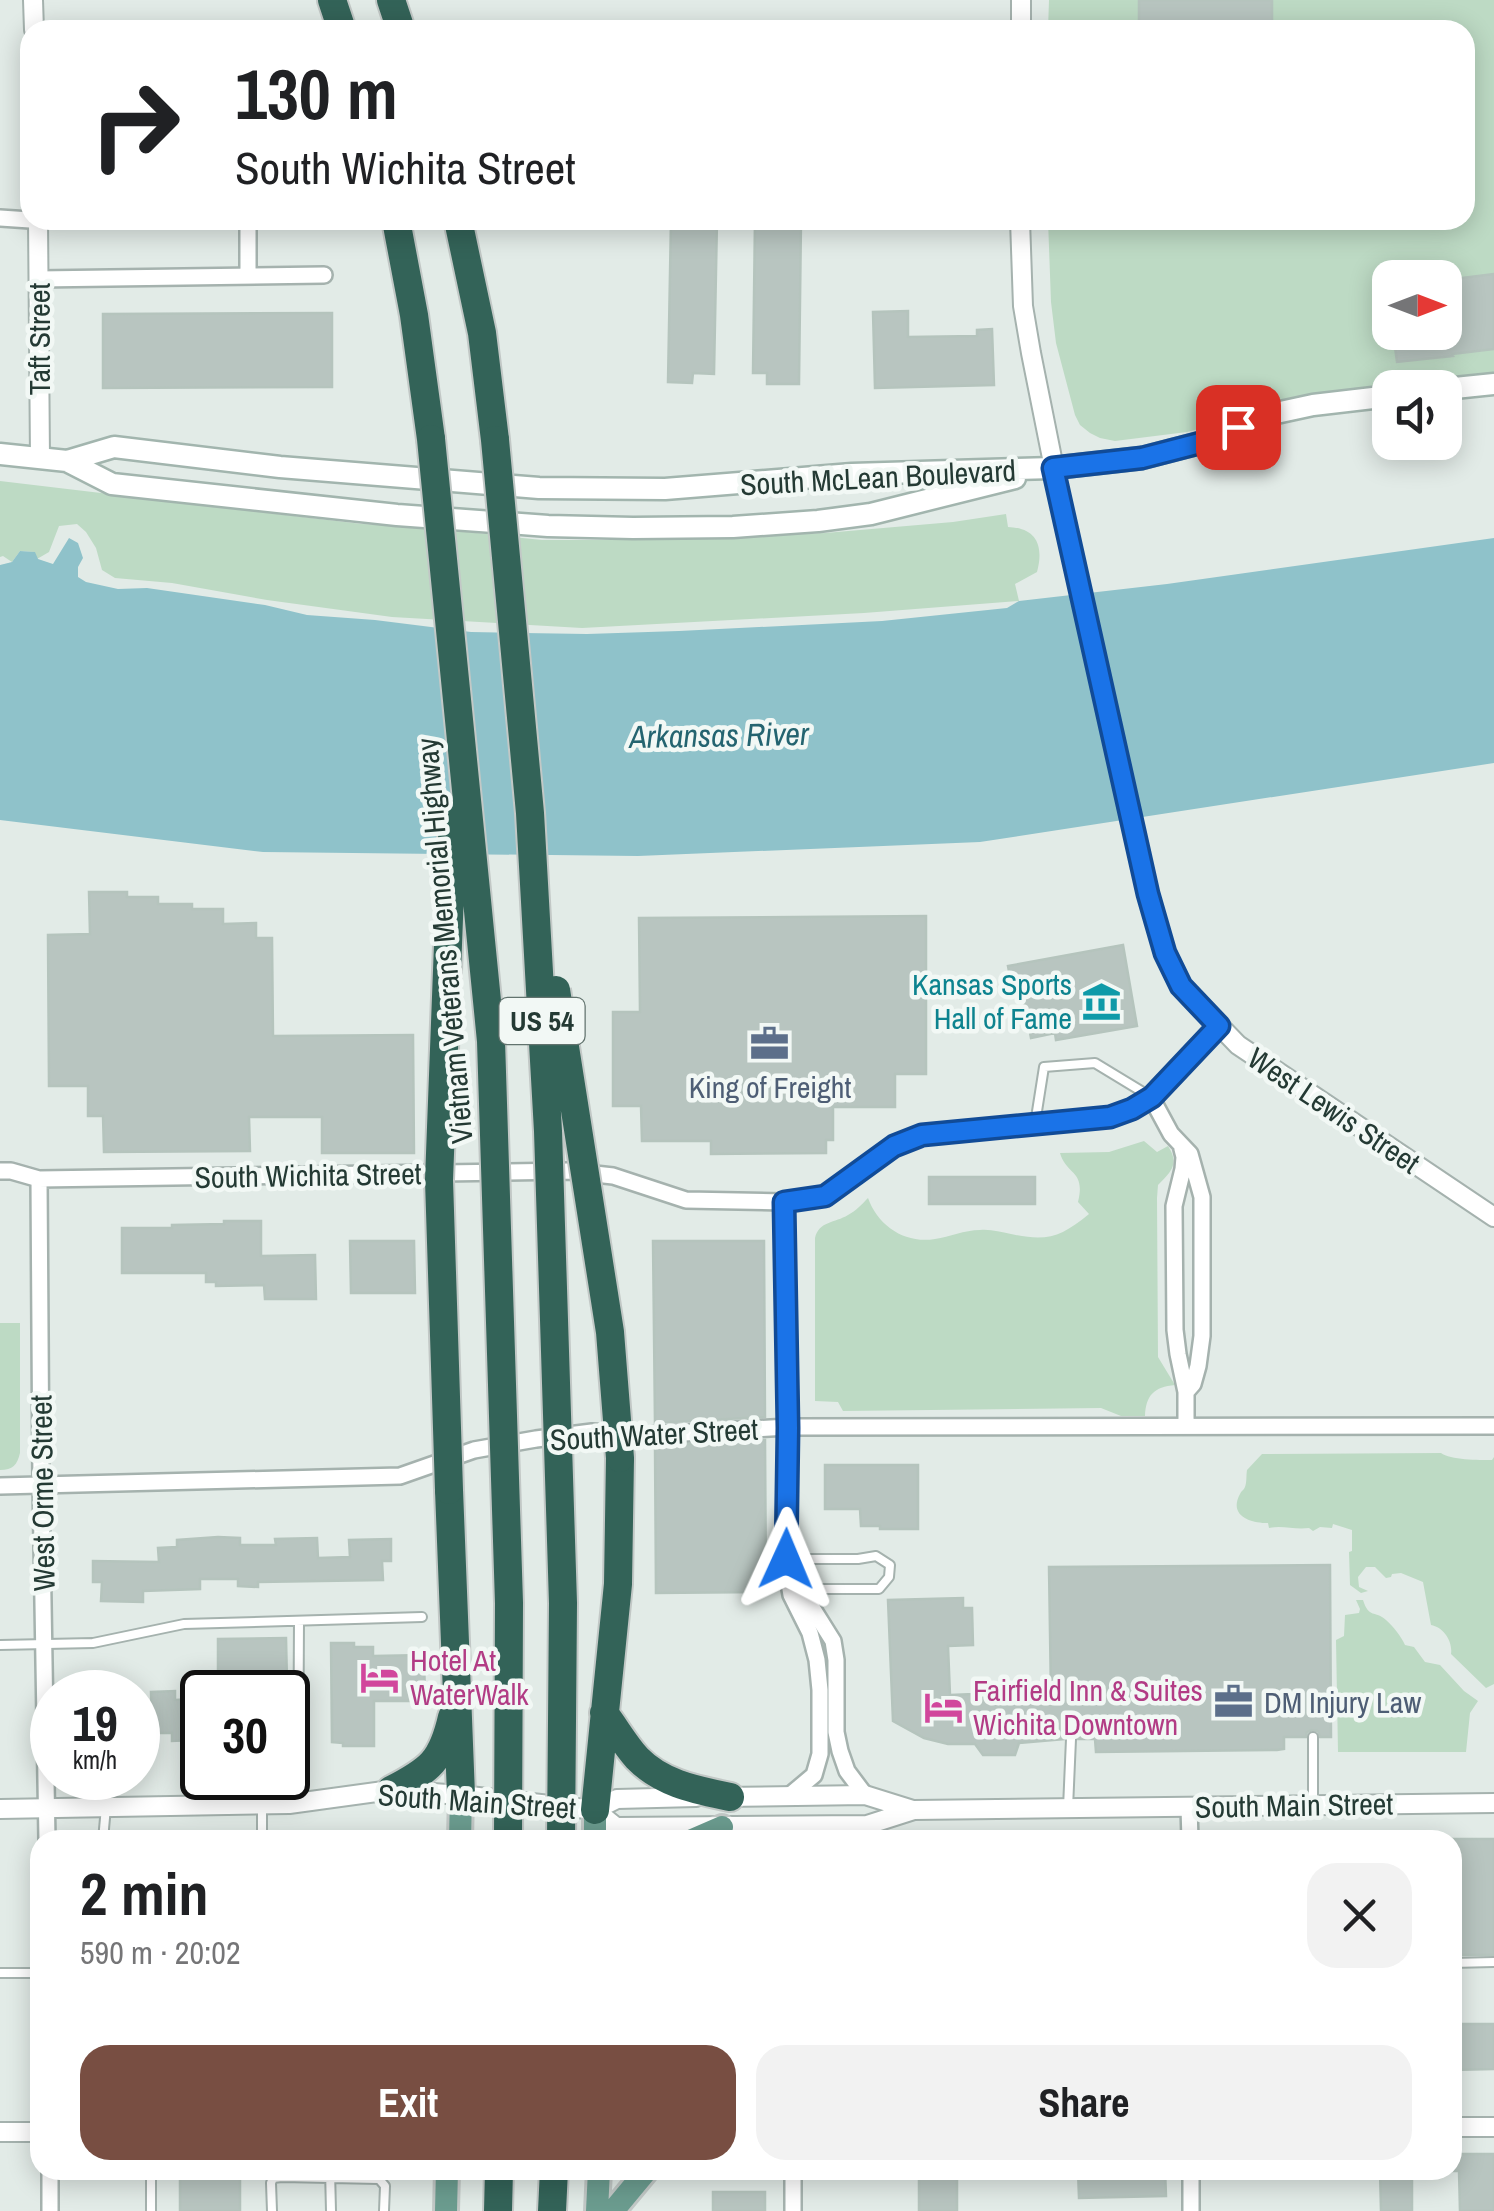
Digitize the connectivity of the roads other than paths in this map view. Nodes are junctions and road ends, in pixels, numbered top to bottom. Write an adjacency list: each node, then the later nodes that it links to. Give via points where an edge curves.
1 (35, 230): 8 (street, Taft Street)
2 (248, 230): 7 (street)
3 (398, 230): 16 (highway, Vietnam Veterans Memorial Highway / US 54, bridge, via 431,439)
4 (460, 230): 17 (highway, US 54, bridge, via 495,440)
5 (1020, 230): 15 (street, West Lewis Street, via 1023,306)
6 (324, 275): 7 (street)
7 (248, 276): 8 (street)
8 (38, 278): 13 (street, Taft Street)
9 (1494, 384): 10 (main road)
10 (1462, 387)
11 (1372, 398): 15 (main road, via 1276,413 1142,458)
12 (0, 454): 13 (main road, South McLean Boulevard)
13 (40, 458): 14 (main road, South McLean Boulevard)
14 (67, 461): 15 (main road, South McLean Boulevard, via 114,447 280,467 558,488 666,489); 15 (main road, South McLean Boulevard, via 112,484 397,516 633,528 870,514)
15 (1053, 468): 18 (street, West Lewis Street, via 1165,953 1181,986)
16 (457, 712): 38 (highway, bridge, via 440,1180); 63 (highway, Vietnam Veterans Memorial Highway / US 54, bridge, via 491,1041 509,1603)
17 (530, 813): 39 (highway, bridge, via 610,1332 620,1458 618,1584); 64 (highway, US 54, bridge, via 561,1544)
18 (1219, 1026): 19 (street, South Wichita Street); 25 (street, West Lewis Street)
19 (1152, 1097): 20 (street, South Wichita Street, via 1110,1117); 20 (lane, via 1095,1063 1044,1066); 21 (street)
20 (1035, 1124): 24 (street, South Wichita Street, via 922,1135 894,1146 825,1196)
21 (1181, 1146): 26 (street, via 1174,1206 1176,1330); 26 (street, via 1190,1154 1202,1197 1202,1336)
22 (0, 1171): 23 (street, South Wichita Street)
23 (39, 1178): 24 (street, South Wichita Street, via 568,1171 613,1176 686,1200); 30 (street, West Orme Street)
24 (784, 1202): 29 (street)
25 (1494, 1217)
26 (1186, 1392): 27 (street)
27 (1186, 1426): 28 (street, South Water Street); 29 (street, South Water Street)
28 (1494, 1426)
29 (788, 1428): 30 (street, South Water Street, via 649,1436 592,1432 474,1450 400,1476); 32 (street)
30 (41, 1485): 31 (street, South Water Street); 37 (street, West Orme Street)
31 (0, 1486)
32 (786, 1563): 33 (street); 33 (lane, via 876,1556 890,1565 879,1589 820,1589); 46 (street, via 791,1595 814,1646 820,1690 820,1754 814,1774)
33 (805, 1598): 43 (street, via 833,1640 840,1751 846,1771)
34 (422, 1617): 35 (lane)
35 (298, 1620): 37 (lane, via 184,1624); 47 (lane)
36 (0, 1645): 37 (lane)
37 (44, 1645): 53 (street, West Orme Street)
38 (457, 1696): 42 (highway, via 447,1740 434,1762); 44 (highway)
39 (604, 1713): 45 (highway, via 638,1759 667,1780); 56 (highway)
40 (1313, 1737): 50 (lane)
41 (1070, 1739): 54 (lane)
42 (391, 1790): 44 (street, South Main Street); 47 (street, South Main Street)
43 (866, 1794): 46 (street, South Main Street); 57 (street, South Main Street)
44 (461, 1795): 56 (street, South Main Street); 62 (main road)
45 (730, 1796): 46 (street, South Main Street); 56 (street, South Main Street, via 617,1798)
46 (789, 1796)
47 (298, 1802): 49 (street, South Main Street)
48 (1494, 1803): 50 (street, South Main Street)
49 (262, 1804): 51 (street, South Main Street); 61 (lane)
50 (1313, 1805): 52 (street, South Main Street)
51 (106, 1807): 53 (street, South Main Street); 60 (lane)
52 (1189, 1807): 54 (street, South Main Street); 69 (street)
53 (47, 1808): 55 (street, South Main Street); 59 (street, West Orme Street)
54 (1068, 1808): 57 (street, South Main Street)
55 (0, 1809)
56 (595, 1810): 58 (street, South Main Street, via 616,1827); 65 (main road)
57 (914, 1810): 68 (street, South Main Street)
58 (722, 1827): 66 (main road); 67 (street, South Main Street)
59 (47, 1830)
60 (105, 1830)
61 (262, 1830)
62 (460, 1830)
63 (508, 1830)
64 (562, 1830)
65 (595, 1830)
66 (715, 1830)
67 (753, 1830)
68 (830, 1830)
69 (1190, 1830)
70 (1462, 1962): 71 (lane)
71 (1494, 1962)
72 (30, 1973): 73 (lane)
73 (0, 1974)
74 (1462, 2127): 75 (street)
75 (1494, 2127)
76 (0, 2132): 77 (street)
77 (30, 2132)
78 (50, 2180): 90 (street)
79 (151, 2180): 91 (lane)
80 (272, 2180): 92 (lane)
81 (330, 2180): 93 (lane)
82 (381, 2180): 94 (lane)
83 (446, 2180): 95 (main road)
84 (499, 2180): 96 (highway)
85 (554, 2180): 97 (highway)
86 (599, 2180): 98 (main road)
87 (639, 2180): 99 (main road)
88 (794, 2180): 100 (street)
89 (1191, 2180): 101 (street)
90 (50, 2211)
91 (151, 2211)
92 (272, 2211)
93 (330, 2211)
94 (384, 2211)
95 (446, 2211)
96 (498, 2211)
97 (552, 2211)
98 (597, 2211)
99 (613, 2211)
100 (793, 2211)
101 (1190, 2211)

